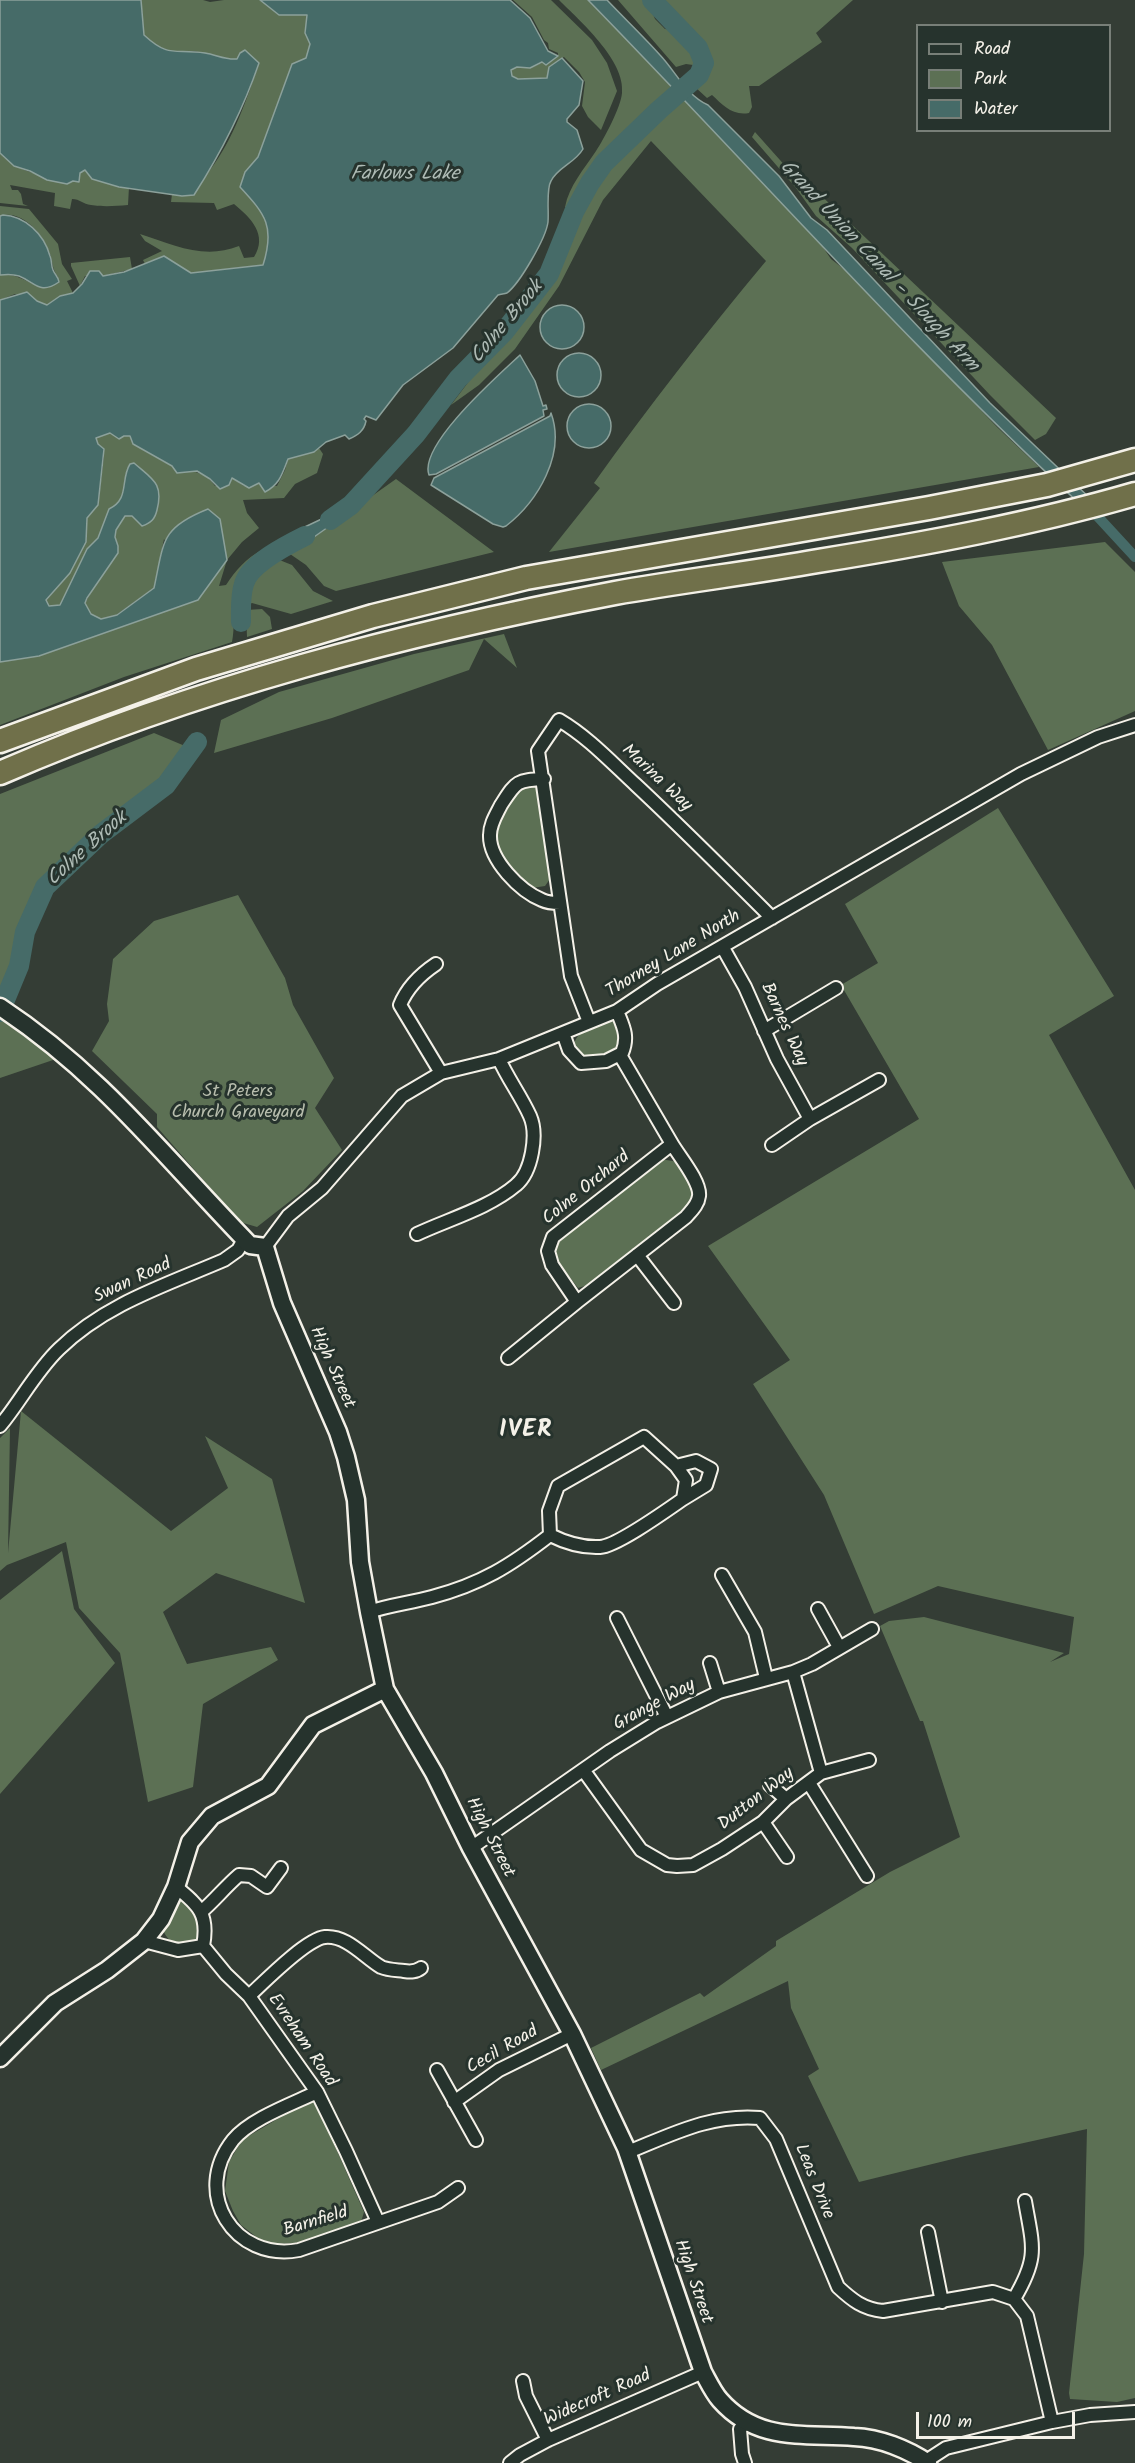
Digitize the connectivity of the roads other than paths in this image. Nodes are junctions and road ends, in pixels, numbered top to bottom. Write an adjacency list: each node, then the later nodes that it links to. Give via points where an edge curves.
1 (1135, 459): 4 (highway, via 1047,485 526,578 373,616 195,669)
2 (1135, 494): 5 (highway, via 945,538 617,593 414,635 208,695)
3 (1135, 725): 8 (street, Thorney Lane North, via 1098,737 1021,774)
4 (0, 741)
5 (0, 774)
6 (544, 779): 7 (street); 7 (street, via 522,780 513,786 493,819 490,843 502,867 522,887 540,900); 8 (street, Marina Way, via 538,751 559,720 611,761)
7 (560, 903): 14 (street, via 571,976)
8 (772, 918): 9 (street, Thorney Lane North)
9 (723, 948): 13 (street, Thorney Lane North); 15 (street, Barnes Way)
10 (436, 963): 19 (street, via 404,995 400,1005)
11 (836, 988): 15 (street)
12 (0, 1007): 25 (main road, via 101,1086)
13 (616, 1011): 14 (street, Thorney Lane North); 17 (street, via 626,1030 626,1043)
14 (589, 1022): 16 (street, Thorney Lane North)
15 (764, 1031): 21 (street, Barnes Way)
16 (563, 1034): 17 (street, via 569,1050 581,1063 606,1061); 18 (street, Thorney Lane North)
17 (620, 1055): 22 (street)
18 (500, 1059): 19 (street, Thorney Lane North); 24 (street, via 531,1117 535,1150 518,1183 493,1200)
19 (441, 1073): 26 (street, Thorney Lane North, via 402,1096 322,1188 288,1216)
20 (879, 1080): 21 (street)
21 (810, 1119): 23 (street)
22 (672, 1144): 27 (street, via 697,1185 699,1196 686,1217); 28 (street, Colne Orchard, via 553,1237 548,1251 552,1265)
23 (772, 1145)
24 (417, 1234)
25 (244, 1239): 26 (main road, via 250,1245); 31 (street, Swan Road, via 238,1250 224,1260 116,1306 86,1325 57,1351)
26 (265, 1247): 37 (main road, High Street, via 282,1303 344,1449 356,1500 360,1562)
27 (637, 1255): 28 (street); 29 (street)
28 (577, 1302): 30 (street)
29 (674, 1303)
30 (508, 1358)
31 (0, 1426)
32 (676, 1466): 33 (street, via 686,1480); 33 (street, via 696,1461 711,1468 706,1485); 34 (street, via 644,1437 558,1486 549,1511)
33 (682, 1499): 34 (street, via 603,1547 572,1545)
34 (550, 1535): 37 (street, via 487,1578 432,1597)
35 (722, 1575): 43 (street, via 755,1632)
36 (818, 1609): 40 (street)
37 (369, 1612): 44 (main road, High Street)
38 (617, 1618): 46 (street)
39 (872, 1629): 40 (street, Grange Way)
40 (839, 1647): 42 (street, Grange Way)
41 (710, 1663): 45 (street)
42 (793, 1672): 43 (street, Grange Way); 49 (street, Dutton Way)
43 (766, 1678): 45 (street, Grange Way)
44 (385, 1689): 54 (main road, High Street, via 434,1773); 58 (main road, via 313,1725 268,1786 212,1816 190,1842)
45 (719, 1692): 46 (street, Grange Way)
46 (667, 1717): 48 (street, Grange Way)
47 (869, 1760): 49 (street)
48 (584, 1771): 53 (street, Dutton Way, via 641,1850 667,1866 693,1865); 54 (street, Grange Way)
49 (822, 1773): 50 (street, Dutton Way)
50 (809, 1783): 52 (street, Dutton Way); 57 (street)
51 (770, 1785): 52 (street)
52 (786, 1800): 53 (street, Dutton Way)
53 (763, 1822): 55 (street)
54 (471, 1848): 64 (main road, High Street)
55 (787, 1857)
56 (281, 1868): 59 (street, via 267,1887 251,1876 239,1875)
57 (867, 1876)
58 (176, 1887): 59 (street); 60 (main road)
59 (201, 1912): 61 (street, via 206,1934)
60 (144, 1941): 61 (street, via 178,1950); 65 (main road, via 55,2003)
61 (203, 1946): 63 (street, Evreham Road)
62 (421, 1968): 63 (street, via 383,1968 345,1942 325,1937 293,1956)
63 (249, 1996): 67 (street, Evreham Road)
64 (572, 2034): 68 (street, Cecil Road, via 499,2070); 70 (main road, High Street)
65 (0, 2058)
66 (437, 2070): 68 (street)
67 (317, 2092): 73 (street, Evreham Road); 73 (street, Barnfield, via 264,2118 234,2140 219,2167 219,2206 228,2223 248,2243 278,2253 299,2250)
68 (454, 2102): 69 (street)
69 (476, 2140)
70 (628, 2152): 76 (street, Leas Drive, via 707,2121 739,2116 760,2118 776,2139 838,2287 855,2303 883,2311); 77 (main road, High Street)
71 (458, 2188): 73 (street, Barnfield, via 438,2202)
72 (1025, 2201): 75 (street, via 1033,2250 1028,2275)
73 (378, 2222)
74 (928, 2232): 76 (street)
75 (1014, 2299): 76 (street, Leas Drive, via 993,2292); 81 (street, via 1027,2316)
76 (942, 2302)
77 (703, 2372): 80 (main road, High Street, via 720,2400); 82 (street, Widecroft Road)
78 (523, 2381): 82 (street, via 526,2396)
79 (1135, 2412): 81 (street)
80 (747, 2421): 83 (main road, High Street, via 764,2430 797,2436 886,2442); 85 (street, via 740,2429)
81 (1052, 2422): 83 (street, via 946,2448)
82 (548, 2440): 84 (street, Widecroft Road)
83 (927, 2462)
84 (510, 2463)
85 (745, 2463)

